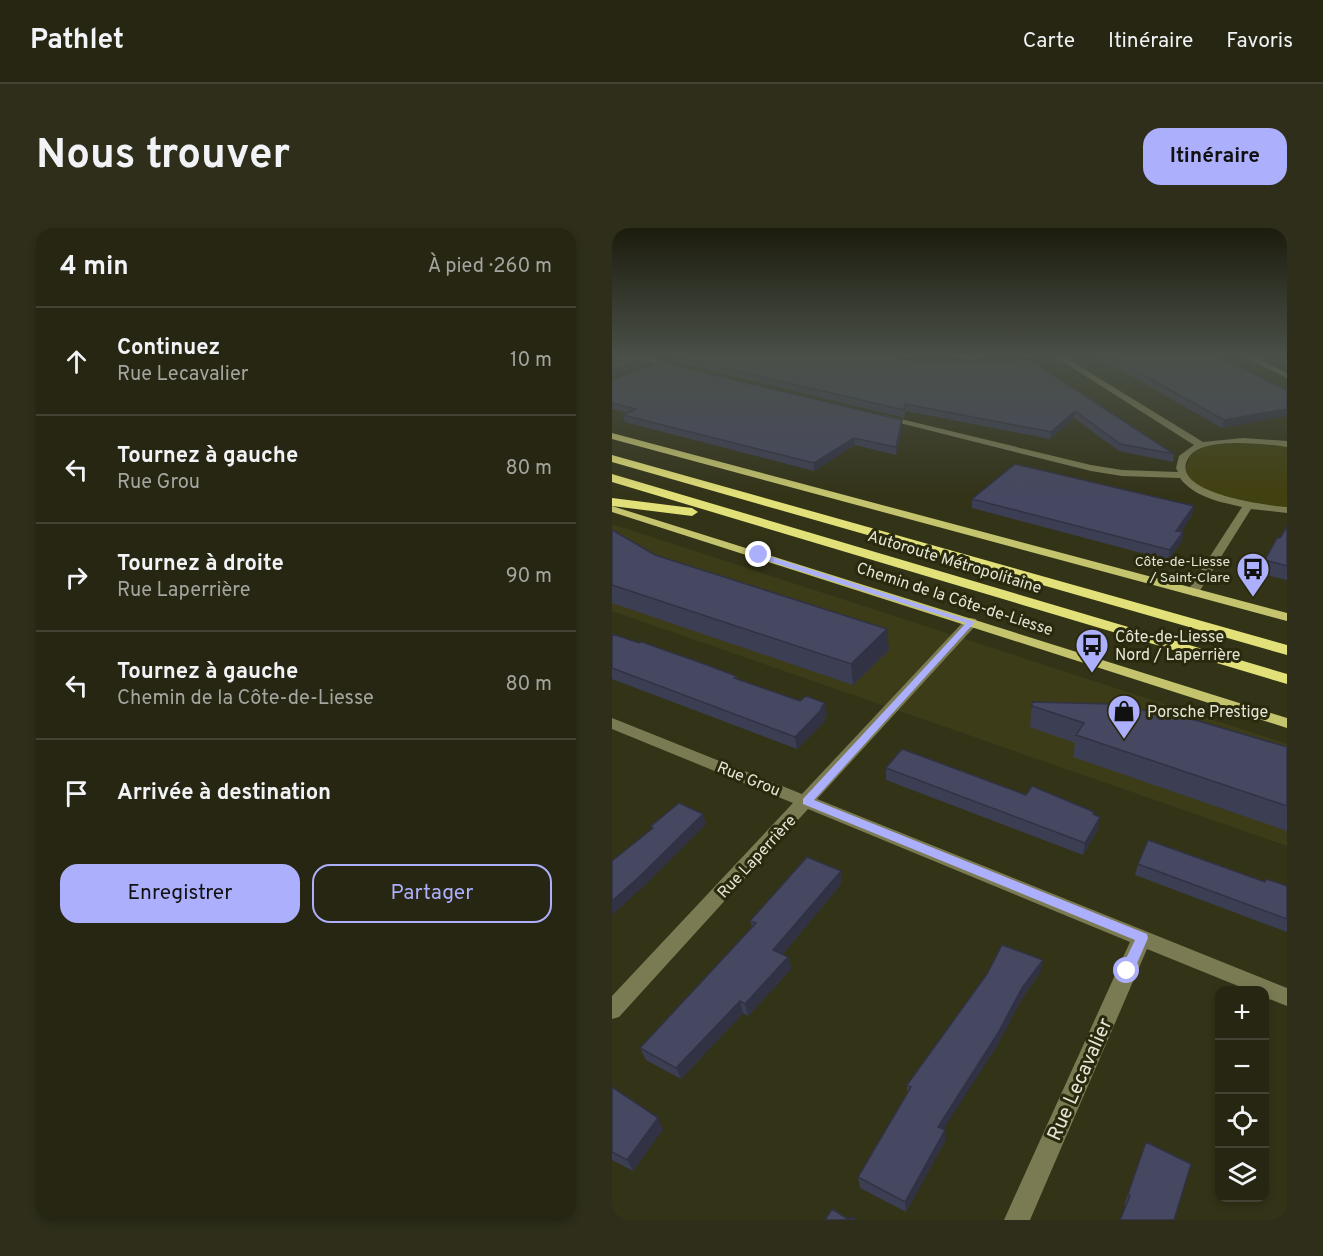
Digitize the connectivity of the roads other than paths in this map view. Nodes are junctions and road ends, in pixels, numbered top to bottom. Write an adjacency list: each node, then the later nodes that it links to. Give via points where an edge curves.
1 (1133, 402): 5 (street)
2 (870, 414): 7 (street, via 1091,468)
3 (612, 436): 14 (main road)
4 (1287, 444): 5 (street, via 1238,439)
5 (1202, 445): 7 (street, via 1184,456 1180,466)
6 (612, 458): 17 (highway, Autoroute Métropolitaine)
7 (1184, 475): 10 (street, via 1205,492)
8 (612, 478): 13 (highway, Autoroute Métropolitaine)
9 (612, 502): 13 (highway)
10 (1248, 506): 12 (street); 14 (street)
11 (612, 509): 16 (main road, Chemin de la Côte-de-Liesse)
12 (1287, 510)
13 (759, 522): 18 (highway, Autoroute Métropolitaine)
14 (1193, 592): 15 (main road)
15 (1287, 617)
16 (971, 622): 20 (main road, Chemin de la Côte-de-Liesse); 21 (street, Rue Laperrière)
17 (1287, 650)
18 (1287, 679)
19 (612, 723): 21 (street, Rue Grou)
20 (1287, 723)
21 (807, 801): 22 (street, Rue Grou); 24 (street, Rue Laperrière)
22 (1142, 938): 23 (street, Rue Grou); 25 (street, Rue Lecavalier)
23 (1287, 997)
24 (612, 1010)
25 (1017, 1220)

